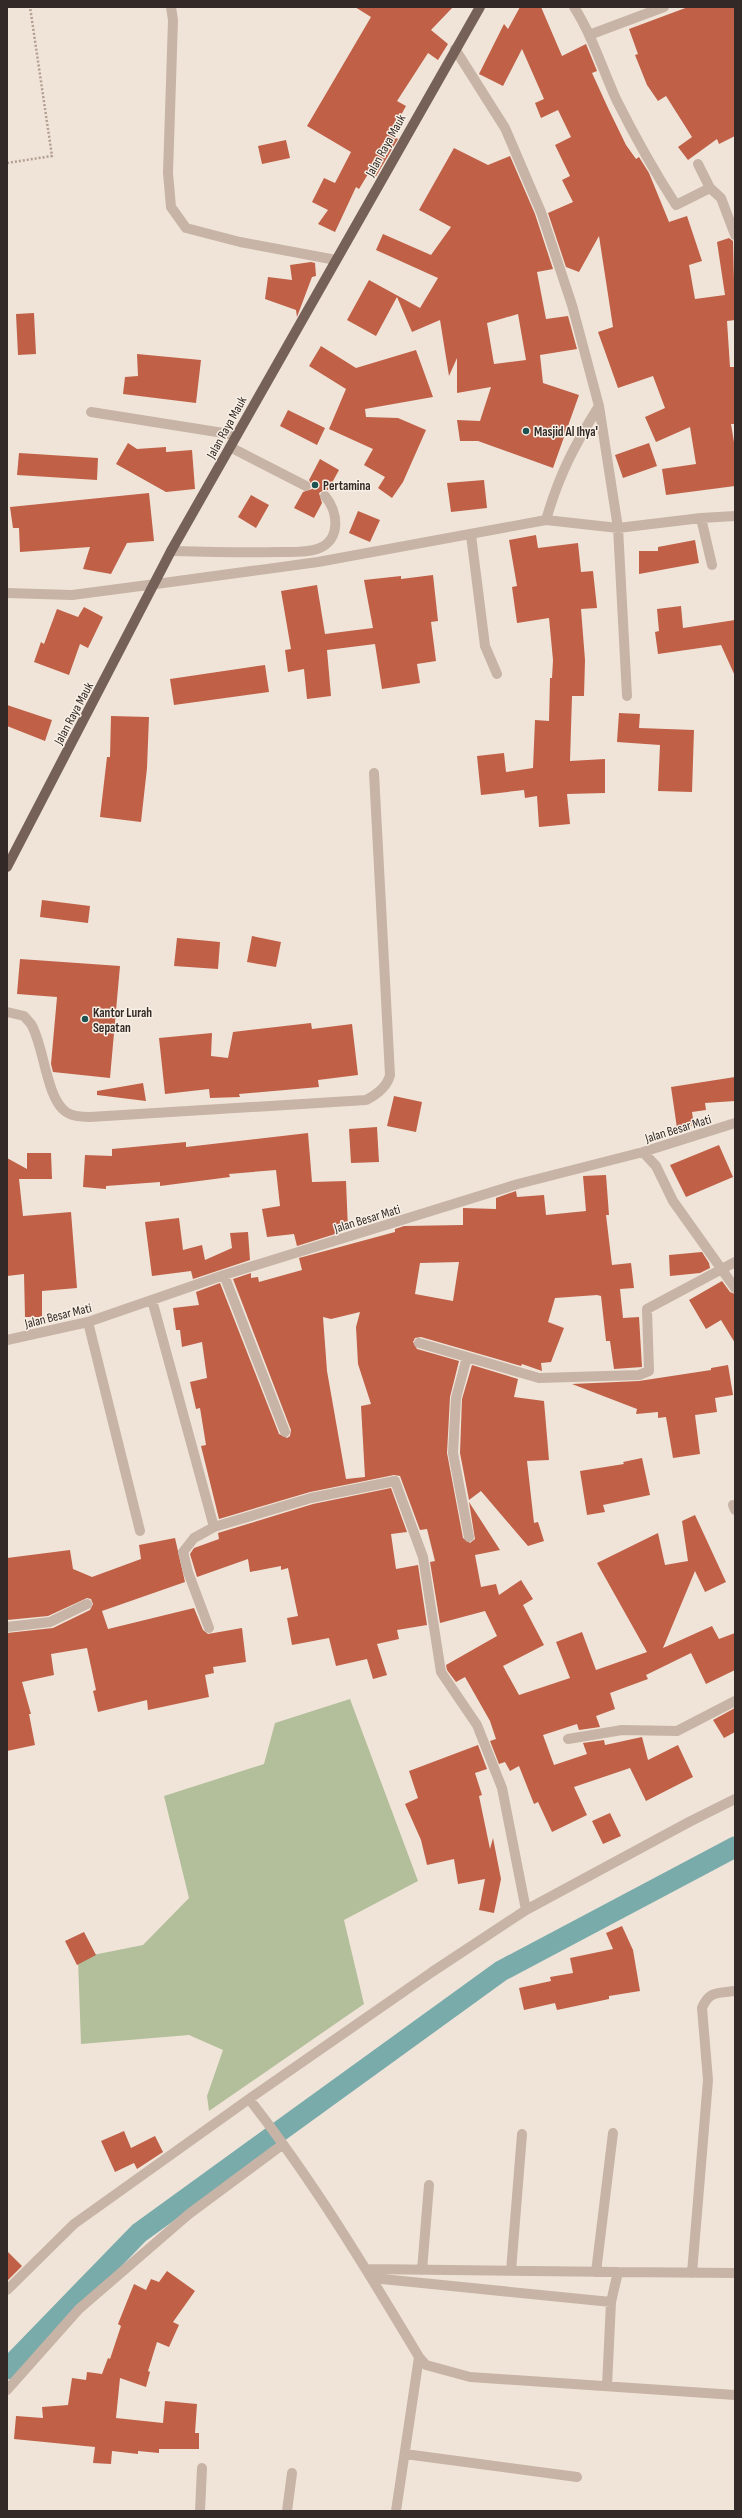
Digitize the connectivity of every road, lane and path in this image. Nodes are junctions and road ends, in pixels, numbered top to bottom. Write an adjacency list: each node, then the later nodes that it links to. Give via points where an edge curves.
1 (30, 7): 8 (path, via 52,156)
2 (171, 7): 12 (street, via 173,20 168,173 170,207 186,228 240,242)
3 (574, 7): 6 (street)
4 (664, 7): 6 (street)
5 (478, 8): 7 (main road, Jalan Raya Mauk)
6 (589, 35): 10 (street, via 616,98 661,183 676,205)
7 (455, 48): 12 (main road, Jalan Raya Mauk); 13 (street, via 505,128 541,212 572,305)
8 (7, 163)
9 (698, 164): 10 (street)
10 (710, 188): 11 (street, via 721,198)
11 (735, 235)
12 (336, 260): 15 (main road, Jalan Raya Mauk)
13 (599, 406): 21 (street, via 579,437 557,482); 22 (street)
14 (91, 412): 15 (street)
15 (236, 434): 16 (main road, Jalan Raya Mauk)
16 (230, 447): 17 (street); 24 (main road, Jalan Raya Mauk)
17 (306, 486)
18 (325, 496): 24 (street, via 332,504 337,521 328,542 319,549 307,552 241,553)
19 (735, 516): 20 (street)
20 (701, 518): 22 (street); 25 (street)
21 (546, 520): 22 (street); 23 (street)
22 (618, 528): 29 (street)
23 (471, 535): 26 (street, via 318,562); 28 (street, via 485,646)
24 (171, 551): 26 (main road, Jalan Raya Mauk)
25 (712, 565)
26 (156, 584): 27 (street, via 72,595); 31 (main road, Jalan Raya Mauk)
27 (7, 593)
28 (497, 674)
29 (627, 696)
30 (374, 772): 32 (street, via 390,1076 386,1085 374,1096 366,1100 74,1116 64,1110 53,1091 31,1024 24,1016)
31 (7, 867)
32 (7, 1012)
33 (735, 1123): 34 (street, Jalan Besar Mati)
34 (643, 1152): 36 (street, via 656,1166 673,1201); 37 (street, Jalan Besar Mati, via 518,1184)
35 (735, 1262): 36 (street)
36 (722, 1268): 38 (street); 43 (street, via 647,1309 649,1371 639,1375 539,1378)
37 (224, 1276): 39 (street, Jalan Besar Mati); 44 (street)
38 (735, 1288)
39 (152, 1300): 40 (street, Jalan Besar Mati); 45 (street)
40 (88, 1322): 41 (street, Jalan Besar Mati); 46 (street)
41 (7, 1340)
42 (419, 1343): 43 (street)
43 (467, 1357): 47 (street, via 456,1398 453,1453)
44 (285, 1432)
45 (214, 1527): 50 (street, via 194,1538 183,1552); 54 (street, via 311,1498 395,1481 423,1557 441,1672 477,1725 502,1788)
46 (140, 1531)
47 (469, 1537)
48 (87, 1604): 49 (street, via 50,1622)
49 (7, 1627)
50 (209, 1628)
51 (735, 1701): 52 (street, via 677,1731 622,1730)
52 (568, 1740)
53 (735, 1799): 54 (street)
54 (526, 1910): 56 (street)
55 (735, 1991): 66 (street, via 713,1994 706,1999 702,2008 708,2080)
56 (252, 2102): 59 (street); 69 (street, via 74,2224)
57 (613, 2133): 64 (street)
58 (522, 2134): 63 (street)
59 (280, 2142): 61 (street); 73 (street, via 188,2214 79,2309)
60 (429, 2186): 62 (street)
61 (366, 2269): 62 (street); 68 (street)
62 (422, 2270): 63 (street)
63 (511, 2271): 64 (street)
64 (596, 2272): 65 (street)
65 (618, 2272): 66 (street); 70 (street)
66 (692, 2273): 67 (street)
67 (735, 2273)
68 (372, 2278): 70 (street); 71 (street)
69 (7, 2290)
70 (611, 2302): 72 (street)
71 (419, 2358): 72 (street, via 426,2365 470,2377); 75 (street)
72 (607, 2386): 74 (street)
73 (7, 2390)
74 (735, 2395)
75 (404, 2454): 78 (street); 81 (street)
76 (202, 2468): 79 (street)
77 (292, 2472): 80 (street)
78 (577, 2477)
79 (200, 2511)
80 (288, 2511)
81 (396, 2511)

